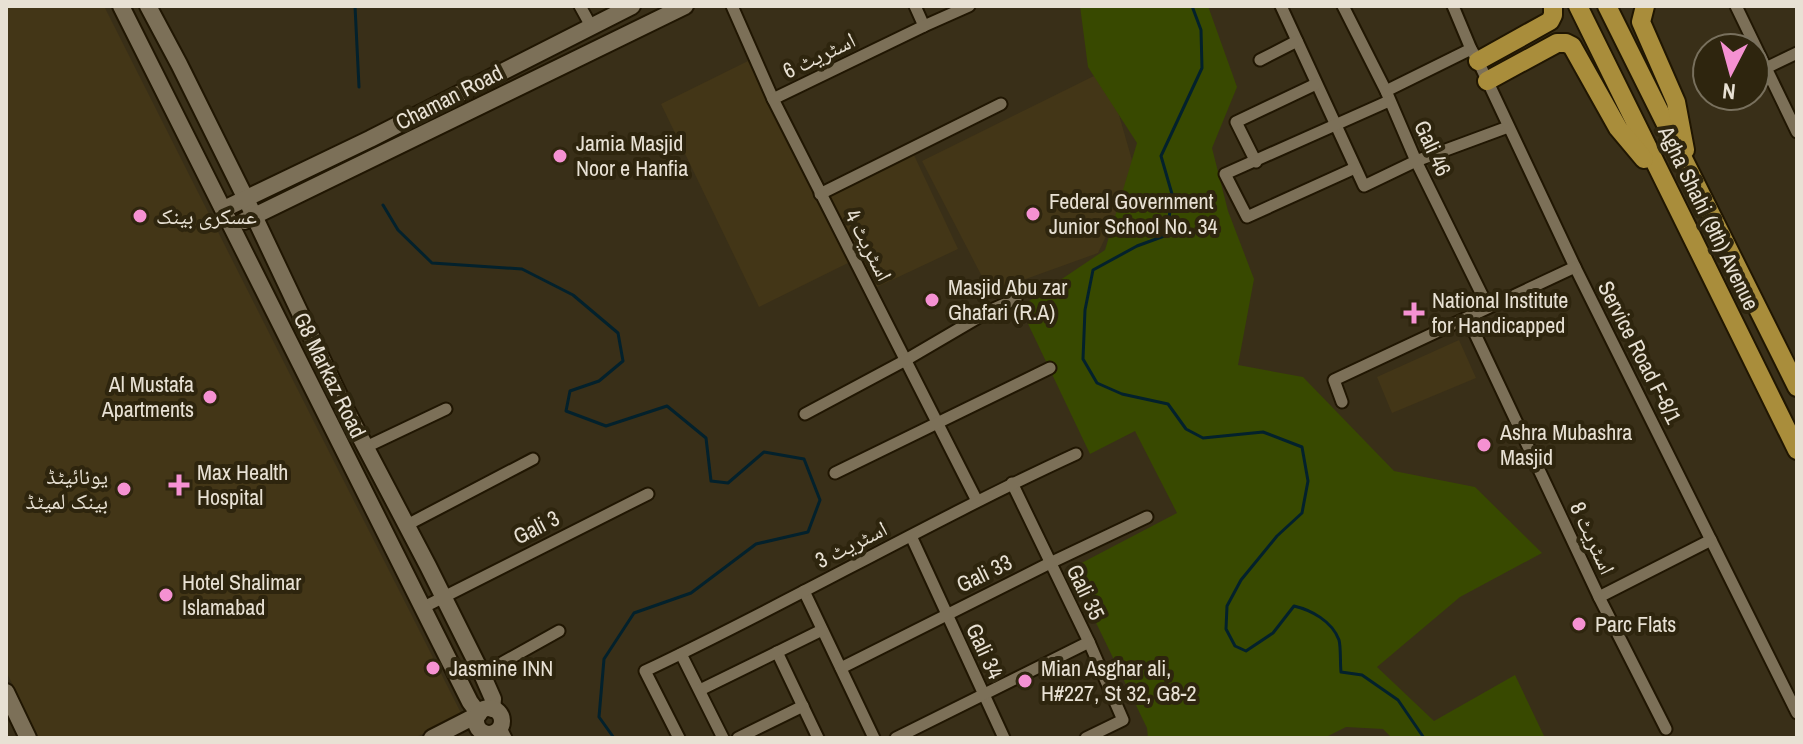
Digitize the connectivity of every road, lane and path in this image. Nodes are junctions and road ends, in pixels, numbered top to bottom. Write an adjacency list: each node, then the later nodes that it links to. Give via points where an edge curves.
1 (147, 6): 16 (street); 40 (street, G8 Markaz Road)
2 (580, 6): 17 (street)
3 (632, 6): 17 (street, Chaman Road)
4 (685, 6): 42 (street, Chaman Road)
5 (732, 6): 29 (street, اسٹریٹ 4)
6 (915, 6): 18 (street)
7 (969, 6): 18 (street, اسٹریٹ 6)
8 (1281, 6): 20 (street)
9 (1343, 6): 28 (street, Gali 46)
10 (1453, 6): 22 (street, Service Road F-8/1)
11 (1553, 6): 22 (main road, via 1550,21)
12 (1578, 6): 38 (main road, Agha Shahi (9th) Avenue)
13 (1607, 6): 37 (main road, Agha Shahi (9th) Avenue)
14 (1645, 6): 37 (main road, via 1641,22 1676,102)
15 (1736, 6): 19 (street)
16 (124, 12): 41 (street, G8 Markaz Road)
17 (591, 26): 40 (street, Chaman Road)
18 (924, 26): 29 (street, اسٹریٹ 6)
19 (1749, 32)
20 (1297, 41): 23 (street); 27 (street)
21 (1797, 53): 24 (street)
22 (1474, 55): 26 (street, Service Road F-8/1); 28 (street)
23 (1260, 60)
24 (1771, 66)
25 (1771, 78): 33 (street)
26 (1487, 81): 32 (street, Service Road F-8/1); 38 (main road, via 1557,43 1572,46 1618,128)
27 (1316, 84): 31 (street); 35 (street, via 1236,122)
28 (1387, 96): 31 (street); 34 (street, Gali 46)
29 (773, 99): 39 (street, اسٹریٹ 4)
30 (1001, 104): 39 (street)
31 (1335, 124): 35 (street); 36 (street)
32 (1508, 127): 34 (street); 44 (street, Service Road F-8/1)
33 (1797, 132)
34 (1416, 161): 36 (street, via 1364,186); 48 (street, Gali 46)
35 (1256, 162): 36 (street, via 1225,174 1247,217)
36 (1355, 168)
37 (1690, 173): 45 (main road, Agha Shahi (9th) Avenue)
38 (1667, 186): 47 (main road, Agha Shahi (9th) Avenue)
39 (820, 194): 50 (street, اسٹریٹ 4)
40 (246, 199): 41 (street, Chaman Road); 42 (street, G8 Markaz Road)
41 (224, 209): 43 (street, G8 Markaz Road)
42 (254, 216): 43 (street, Chaman Road); 52 (street, G8 Markaz Road)
43 (233, 227): 53 (street, G8 Markaz Road)
44 (1575, 267): 48 (street); 71 (street, Service Road F-8/1)
45 (1749, 292): 47 (main road, via 1735,285); 54 (main road, Agha Shahi (9th) Avenue)
46 (1016, 299): 50 (street)
47 (1723, 301): 60 (main road, Agha Shahi (9th) Avenue)
48 (1488, 307): 49 (street)
49 (1468, 319): 55 (street, via 1334,380); 75 (street, اسٹریٹ 8)
50 (904, 361): 57 (street); 58 (street, اسٹریٹ 4)
51 (1050, 368): 58 (street)
52 (330, 374): 53 (street); 59 (street, G8 Markaz Road)
53 (310, 384): 69 (street, G8 Markaz Road)
54 (1797, 387)
55 (1342, 402)
56 (446, 409): 59 (street)
57 (805, 414)
58 (937, 423): 63 (street); 66 (street, اسٹریٹ 4)
59 (366, 447): 68 (street, G8 Markaz Road)
60 (1797, 450)
61 (1076, 454): 64 (street, اسٹریٹ 3)
62 (533, 459): 68 (street)
63 (835, 473)
64 (1012, 483): 66 (street, اسٹریٹ 3); 72 (street, Gali 35)
65 (648, 494): 74 (street, Gali 3)
66 (977, 501): 70 (street, اسٹریٹ 3)
67 (1147, 517): 72 (street, Gali 33)
68 (405, 521): 69 (street); 74 (street, G8 Markaz Road)
69 (381, 528): 76 (street, G8 Markaz Road)
70 (911, 536): 73 (street, اسٹریٹ 3); 77 (street, Gali 34)
71 (1711, 540): 75 (street); 90 (street, Service Road F-8/1)
72 (1050, 563): 77 (street, Gali 33); 80 (street, Gali 35)
73 (804, 591): 78 (street); 82 (street, اسٹریٹ 3)
74 (444, 597): 76 (street, Gali 3); 84 (street, G8 Markaz Road)
75 (1599, 597): 91 (street, اسٹریٹ 8)
76 (422, 608): 89 (street, G8 Markaz Road, via 470,702)
77 (947, 614): 83 (street, Gali 33); 87 (street, Gali 34)
78 (822, 630): 81 (street); 83 (street)
79 (559, 631): 84 (street)
80 (1089, 642): 87 (street); 93 (street, Gali 35, via 1123,720)
81 (777, 652): 85 (street); 88 (street)
82 (681, 654): 85 (street); 96 (street, اسٹریٹ 3, via 645,671)
83 (841, 668): 100 (street)
84 (482, 674): 89 (street, G8 Markaz Road, via 493,699)
85 (700, 690): 97 (street)
86 (6, 692): 94 (street)
87 (983, 694): 101 (street); 102 (street, Gali 34)
88 (803, 706): 98 (street); 99 (street)
89 (486, 712): 92 (street, via 501,715); 95 (street)
90 (1797, 713)
91 (1666, 729)
92 (492, 734)
93 (1105, 734): 103 (street)
94 (28, 738)
95 (432, 738)
96 (679, 738)
97 (723, 738)
98 (738, 738)
99 (818, 738)
100 (874, 738)
101 (896, 738)
102 (1004, 738)
103 (1086, 738)

